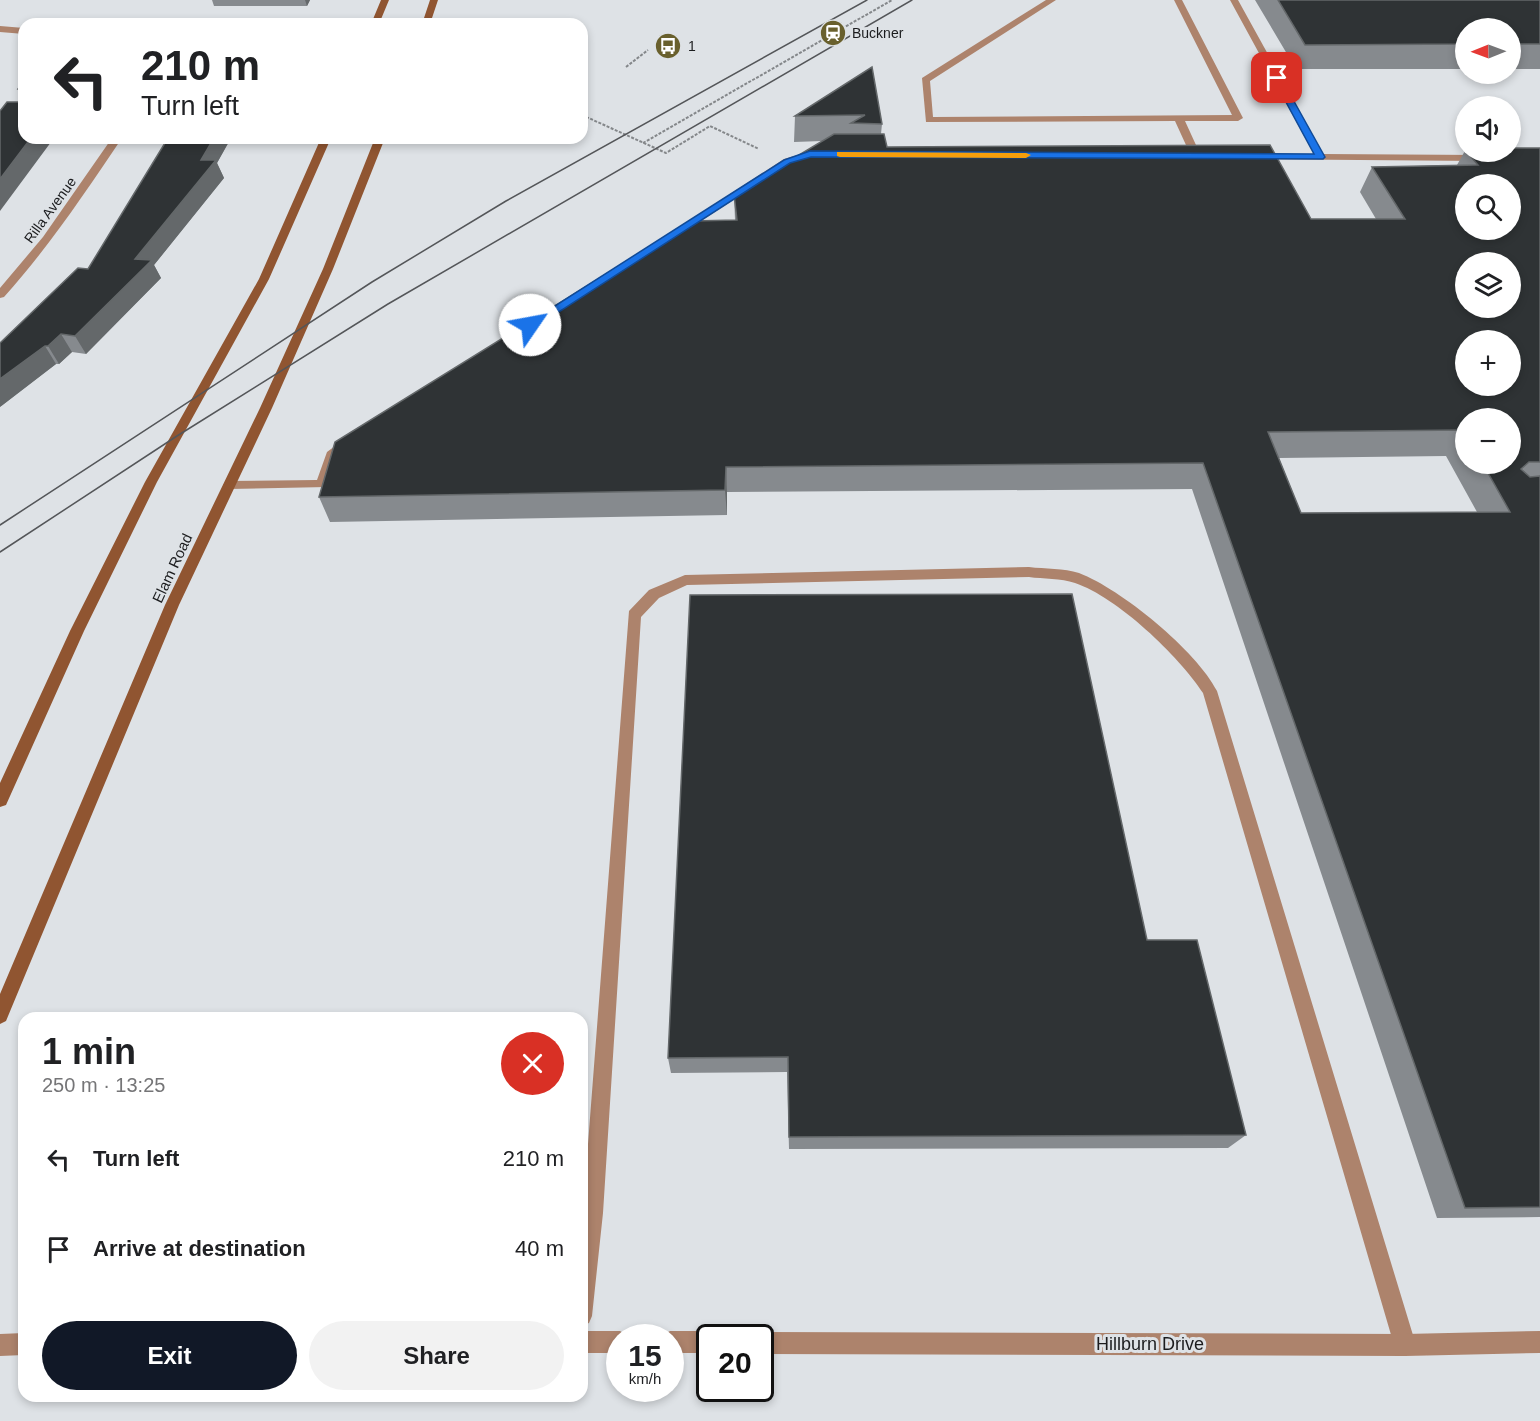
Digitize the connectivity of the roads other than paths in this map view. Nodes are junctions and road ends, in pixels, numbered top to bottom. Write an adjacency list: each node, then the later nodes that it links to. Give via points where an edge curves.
1 (385, 0): 6 (main road)
2 (434, 0): 7 (main road)
3 (1052, 0): 10 (street, via 925,80 929,120)
4 (1178, 0): 10 (street, via 1238,118)
5 (1234, 0): 19 (street)
6 (378, 18)
7 (428, 18)
8 (0, 29): 9 (street)
9 (18, 30)
10 (1179, 119): 16 (street)
11 (113, 144): 22 (street, Rilla Avenue, via 19,275)
12 (323, 144): 25 (main road, via 264,279 151,482)
13 (378, 144): 24 (main road, Elam Road, via 328,269)
14 (822, 154): 21 (street, via 787,161)
15 (1185, 156): 16 (street)
16 (1196, 156): 17 (street)
17 (1208, 156)
18 (1253, 157): 19 (street)
19 (1320, 157): 20 (street)
20 (1455, 158)
21 (665, 239)
22 (0, 295)
23 (343, 445): 24 (street, via 333,452 322,484)
24 (230, 485): 26 (main road, Elam Road, via 172,604)
25 (0, 800)
26 (0, 1015)
27 (588, 1260): 34 (street, via 634,615 654,594 685,580 1029,572 1075,577 1106,591 1194,667 1210,691)
28 (588, 1342): 29 (street)
29 (606, 1342)
30 (1540, 1342): 34 (street, Hillburn Drive)
31 (774, 1343): 34 (street, Hillburn Drive)
32 (18, 1344): 33 (street)
33 (0, 1345)
34 (1405, 1345)

